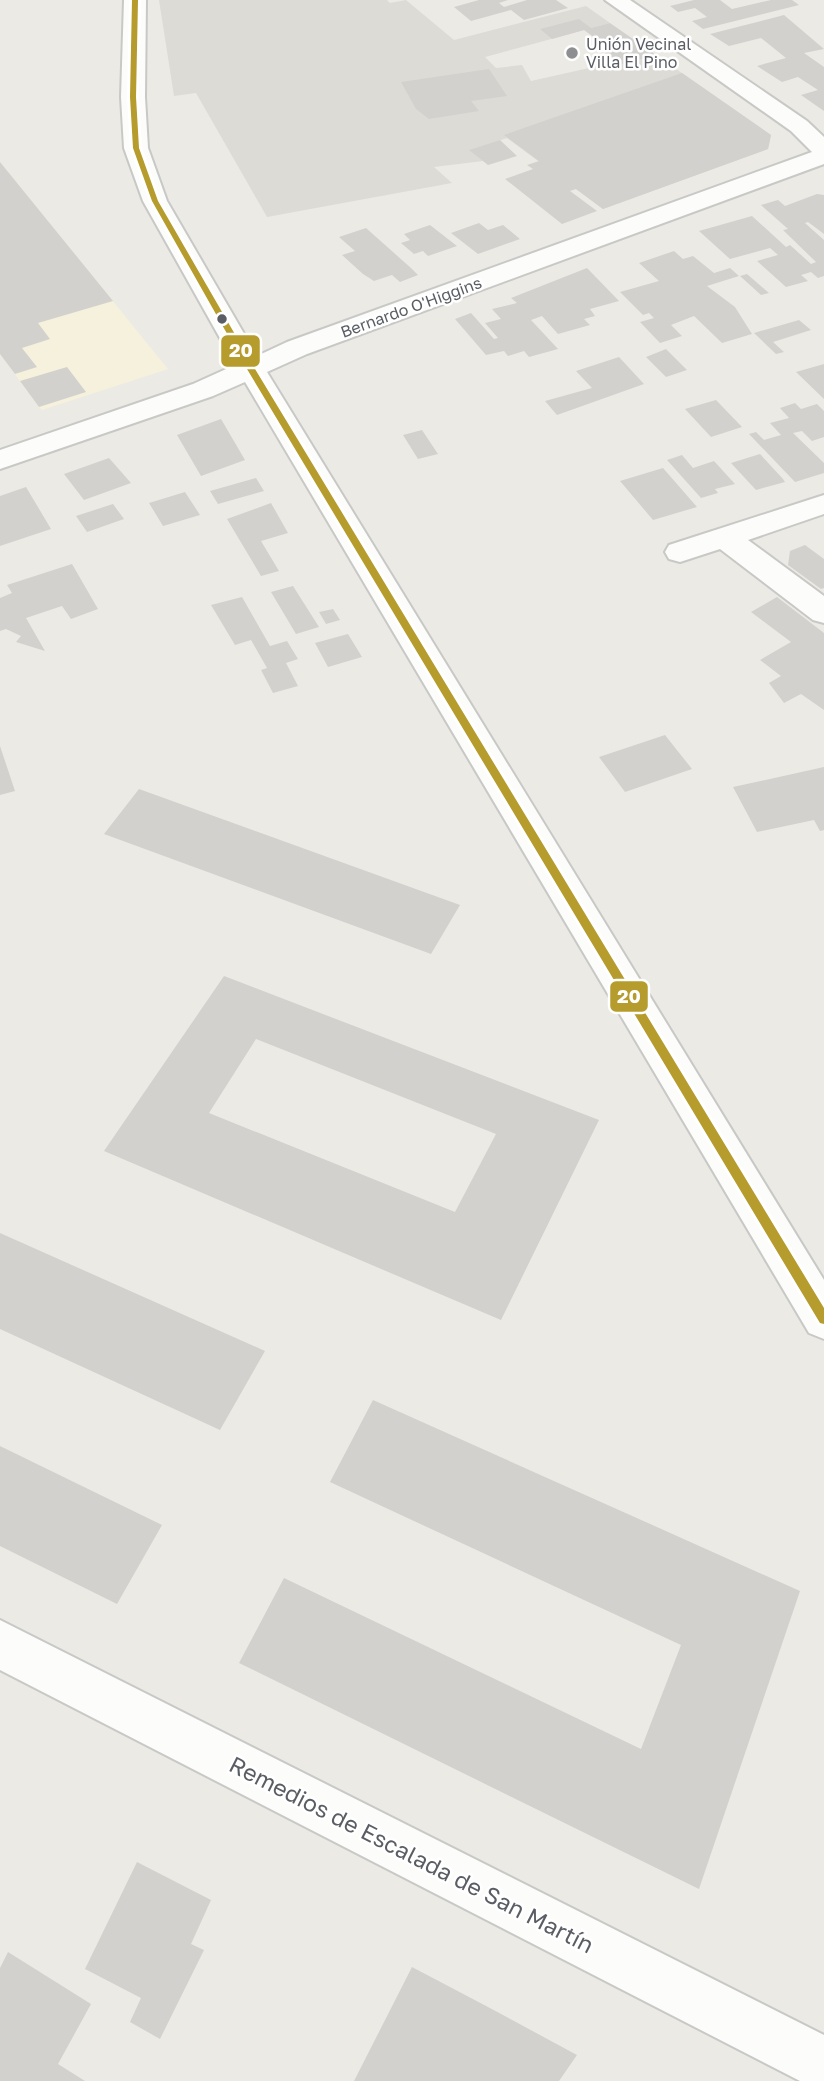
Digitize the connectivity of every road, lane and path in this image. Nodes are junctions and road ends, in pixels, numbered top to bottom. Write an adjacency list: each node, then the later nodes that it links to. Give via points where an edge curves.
1 (135, 0): 5 (street, via 136,148 155,201)
2 (616, 0): 3 (street, via 799,126)
3 (824, 150)
4 (824, 156): 5 (street, Bernardo O'Higgins)
5 (251, 369): 6 (street, Bernardo O'Higgins); 11 (street)
6 (0, 460)
7 (824, 504): 8 (street)
8 (724, 537): 9 (street); 10 (street)
9 (680, 552)
10 (824, 612)
11 (824, 1319)
12 (0, 1644): 13 (street, Remedios de Escalada de San Martín)
13 (824, 2064)

